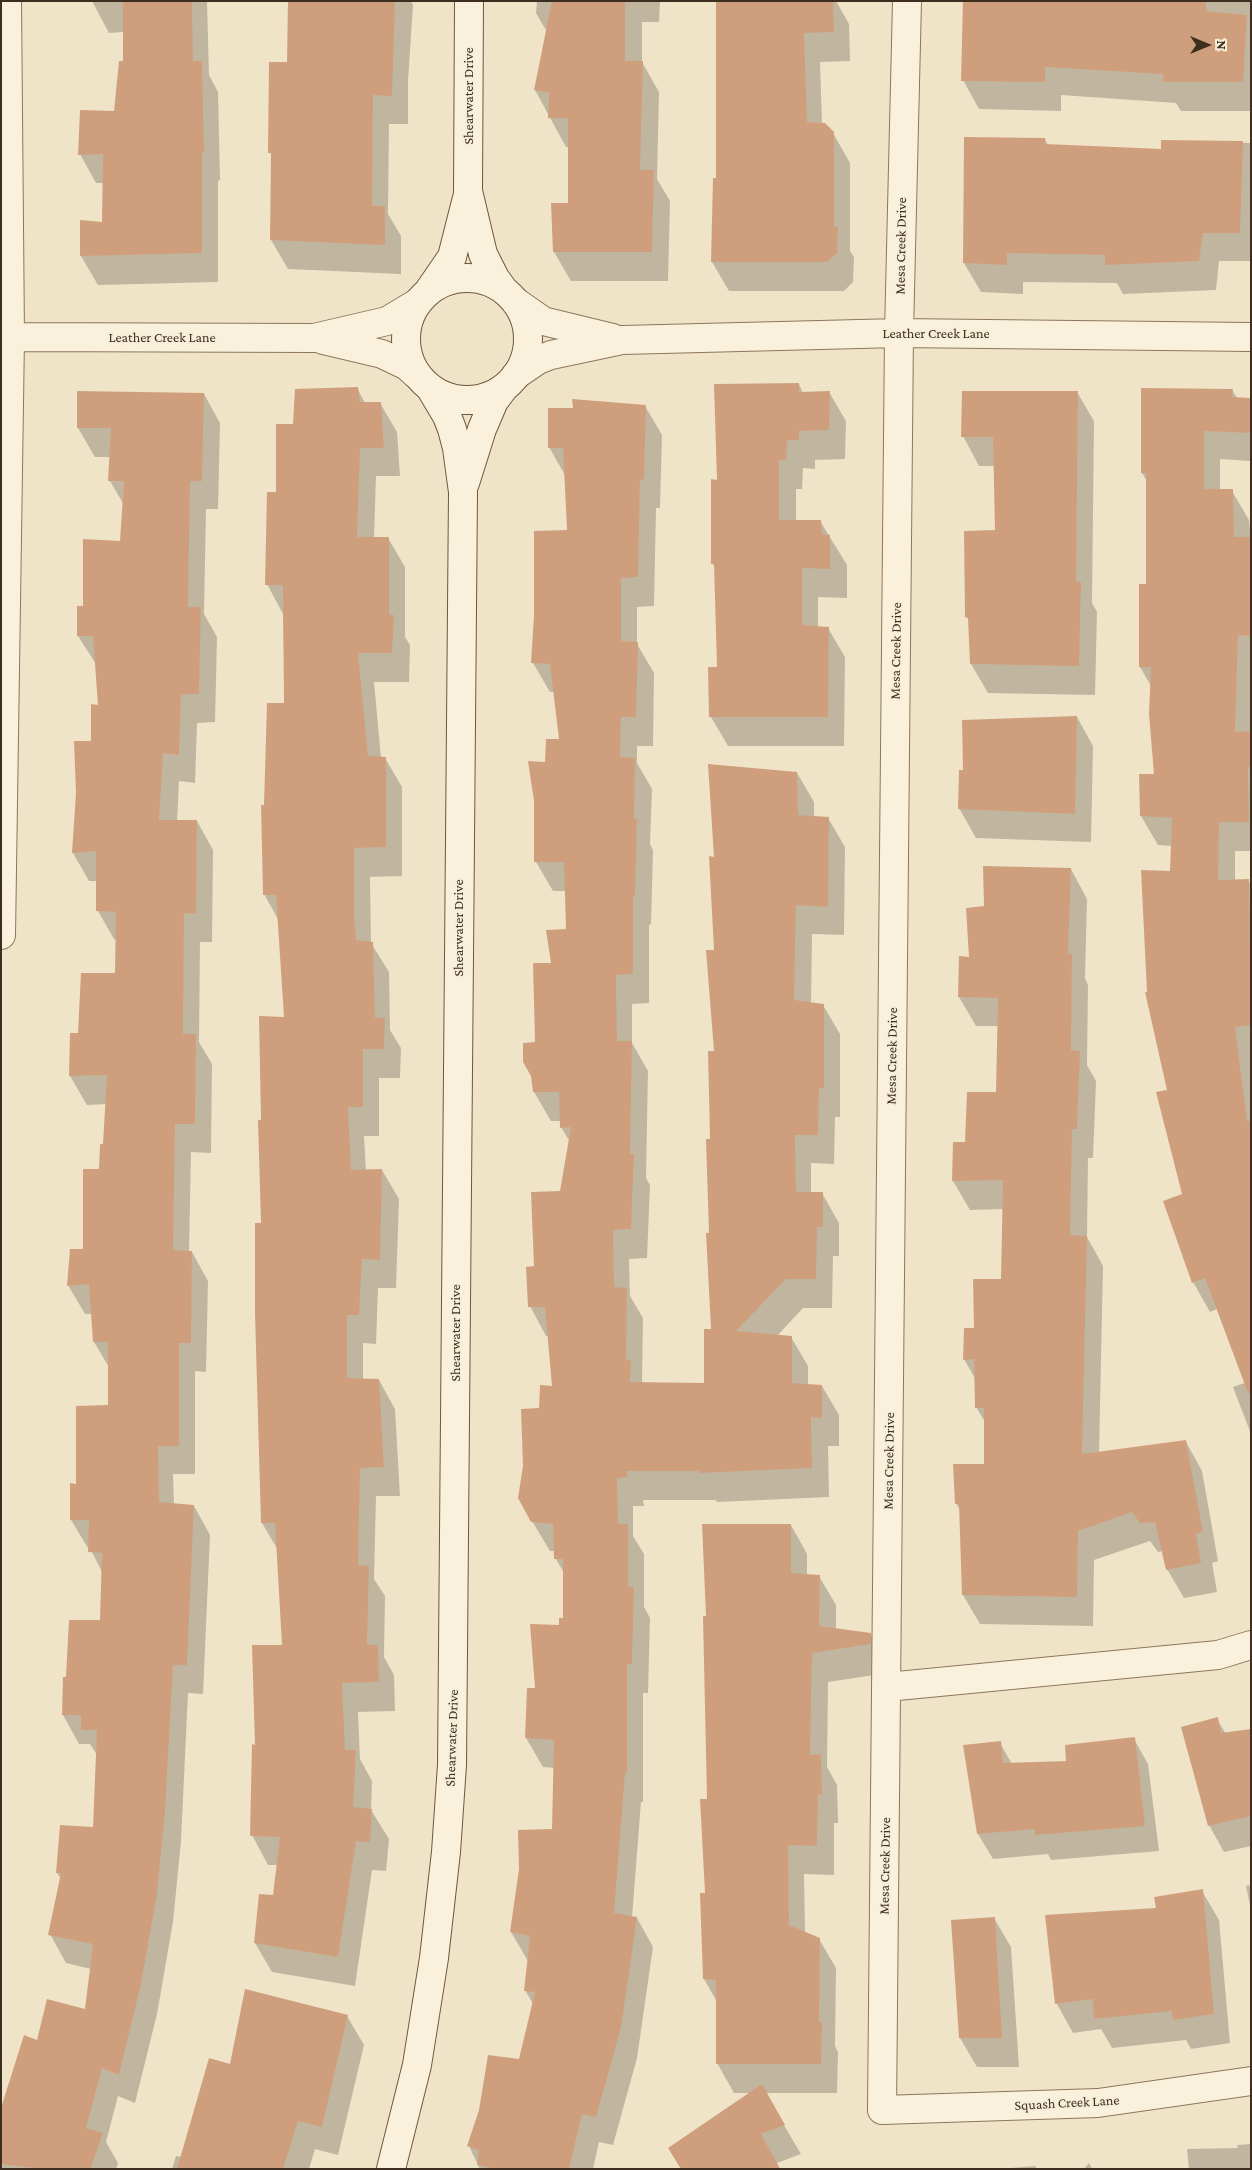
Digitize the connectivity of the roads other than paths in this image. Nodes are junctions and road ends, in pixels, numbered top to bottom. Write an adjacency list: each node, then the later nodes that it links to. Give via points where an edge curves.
1 (7, 1): 8 (street)
2 (469, 1): 4 (street, Shearwater Drive)
3 (907, 1): 7 (street, Mesa Creek Drive)
4 (468, 191): 5 (street, Shearwater Drive, via 483,254); 6 (street, Shearwater Drive, via 452,257)
5 (510, 295): 6 (street, via 485,280 467,277 447,280); 11 (street, Leather Creek Lane, via 543,321); 13 (street, via 525,320 528,338 525,357)
6 (424, 296): 9 (street, Leather Creek Lane, via 387,322); 12 (street, via 408,320 406,339 409,358)
7 (899, 333): 10 (street, Leather Creek Lane); 11 (street, Leather Creek Lane); 17 (street, Mesa Creek Drive)
8 (10, 337): 9 (street, Leather Creek Lane); 15 (street)
9 (314, 338): 12 (street, Leather Creek Lane, via 382,354 407,366)
10 (1251, 338)
11 (622, 340): 13 (street, Leather Creek Lane, via 551,355 538,360)
12 (424, 382): 13 (street, via 448,398 467,400 486,398); 14 (street, Shearwater Drive, via 452,429)
13 (510, 382): 14 (street, Shearwater Drive, via 494,402 482,429)
14 (463, 492): 20 (street, Shearwater Drive, via 452,1765 433,1967 417,2065)
15 (1, 935)
16 (1251, 1645): 17 (street, via 1218,1655)
17 (887, 1687): 19 (street, Mesa Creek Drive)
18 (1251, 2081): 19 (street, Squash Creek Lane, via 1098,2104)
19 (882, 2110)
20 (391, 2169)

